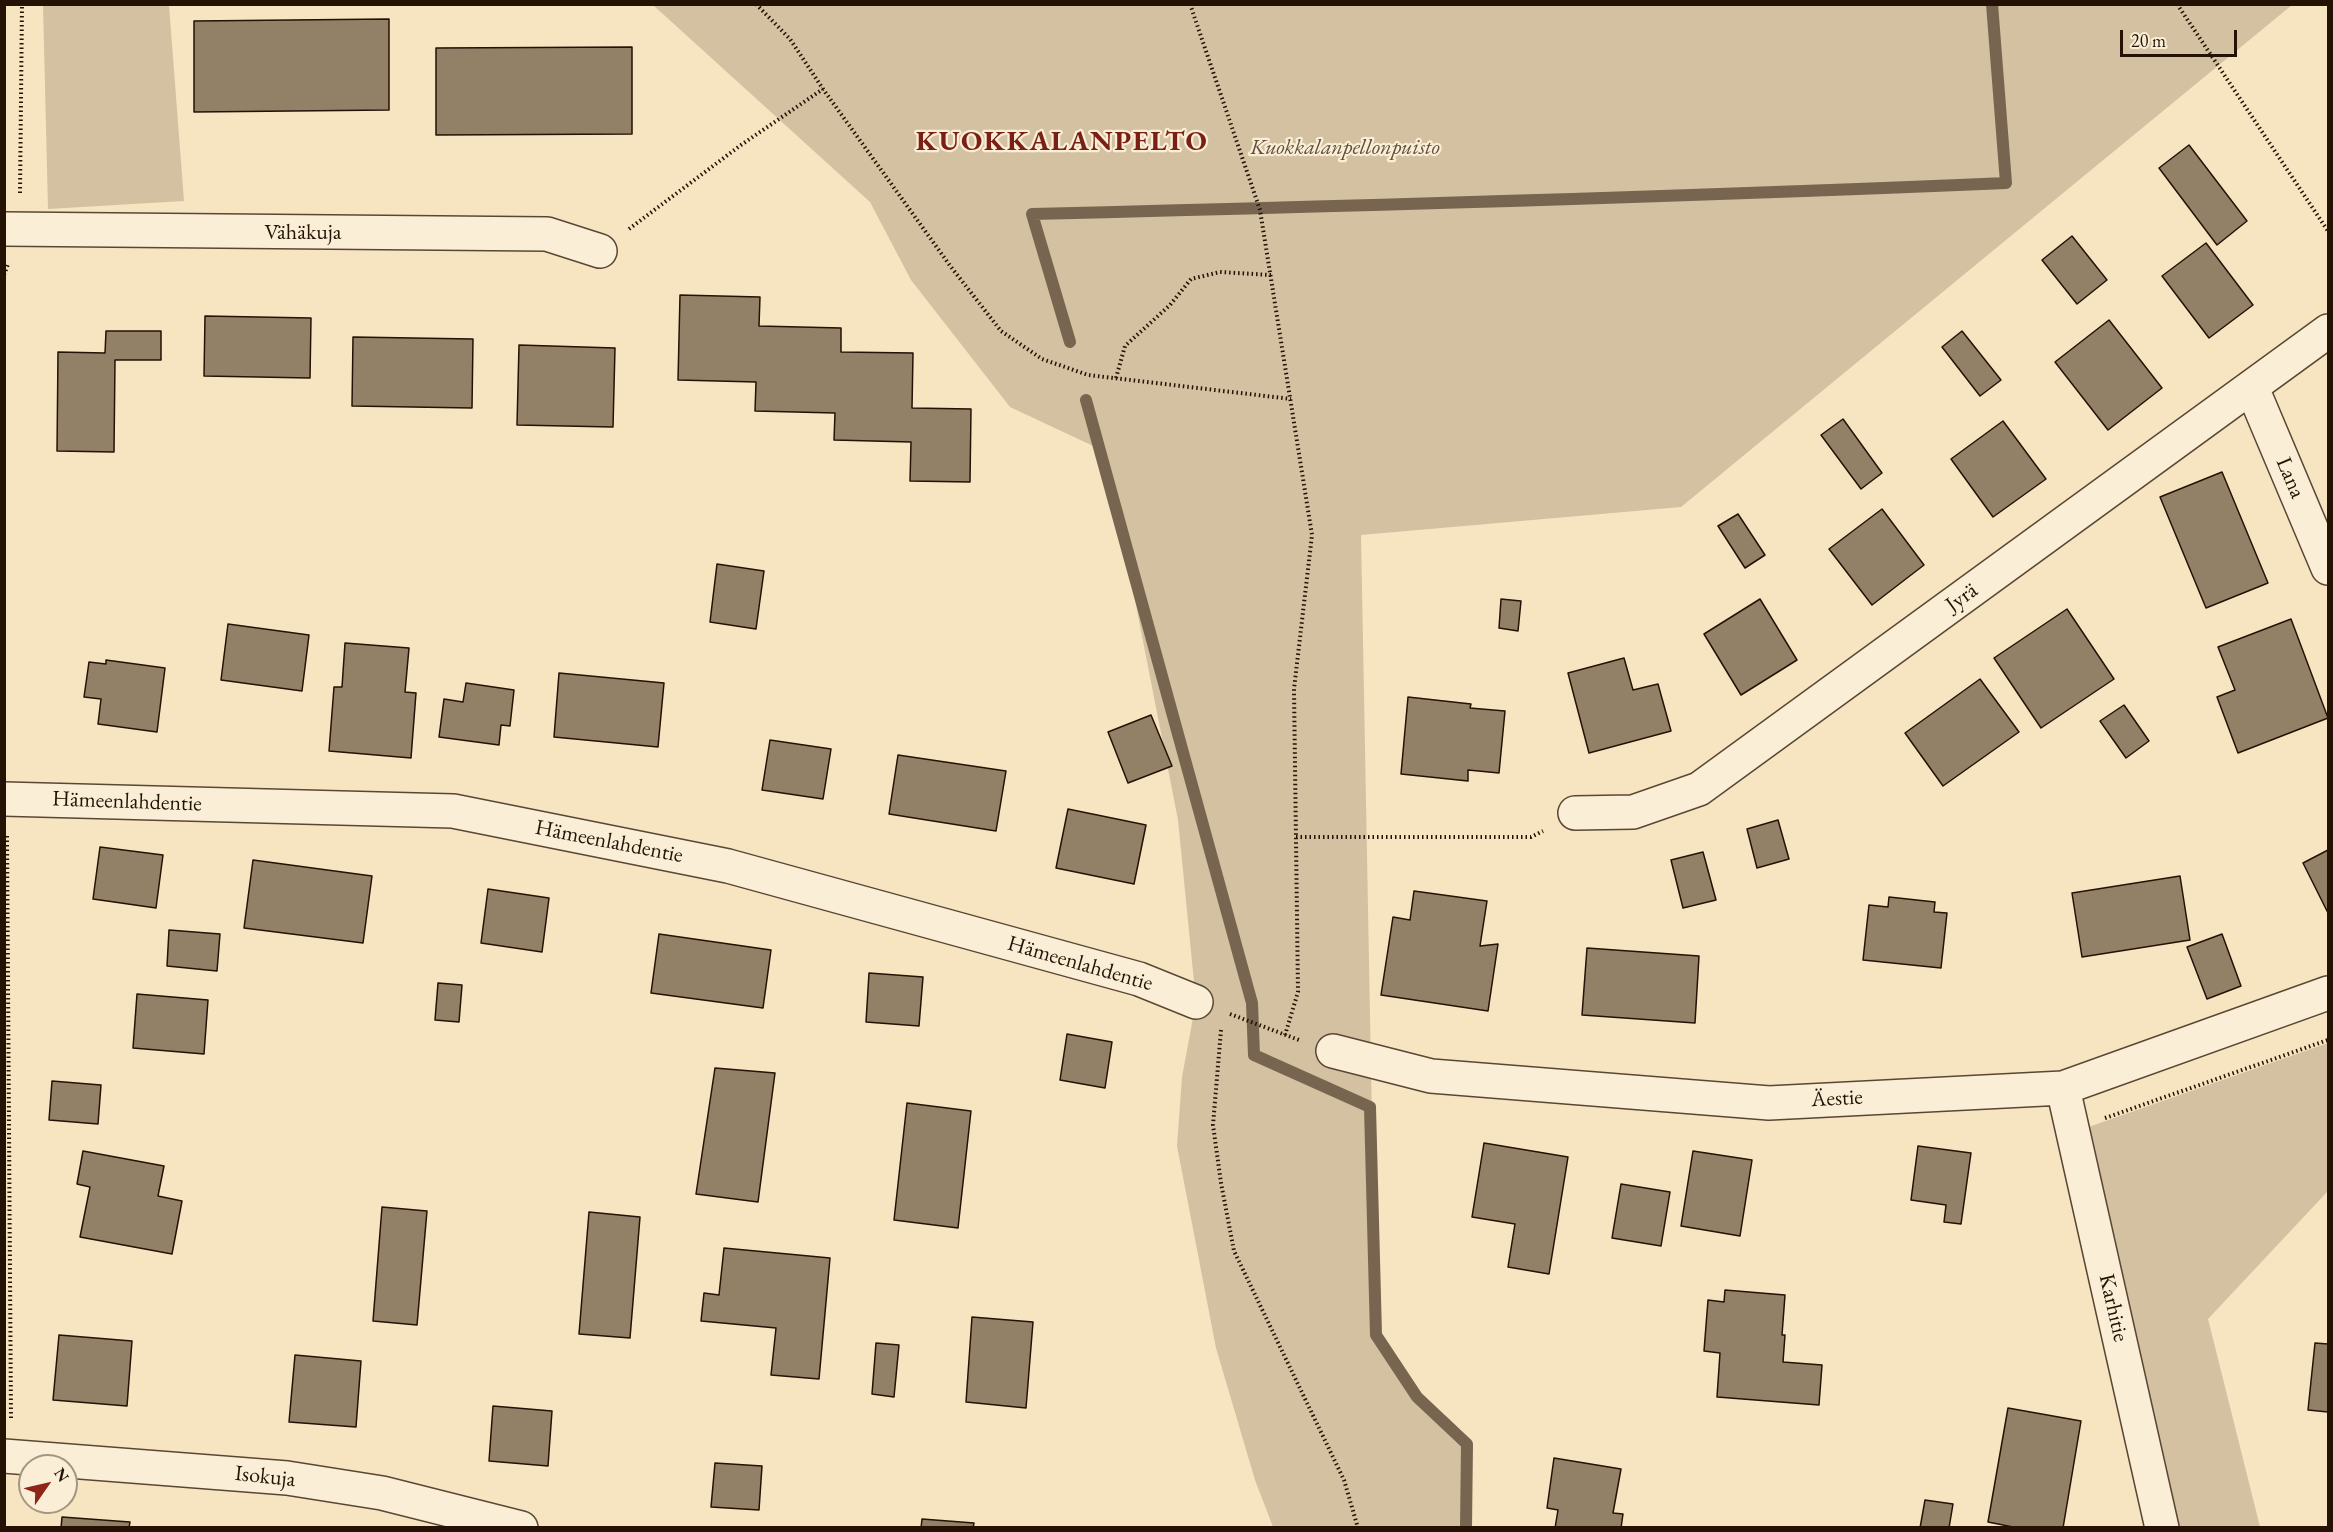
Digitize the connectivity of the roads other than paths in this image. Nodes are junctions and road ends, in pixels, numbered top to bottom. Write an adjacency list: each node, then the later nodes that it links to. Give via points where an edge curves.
1 (12, 230): 2 (street, Vähäkuja, via 547,234)
2 (600, 251)
3 (2328, 331): 4 (street, Jyrä)
4 (2252, 388): 5 (street, Lana); 7 (street, Jyrä, via 1700,789 1632,812)
5 (2328, 568)
6 (6, 799): 9 (street, Hämeenlahdentie, via 453,811 728,866 1139,979)
7 (1575, 813)
8 (2328, 993): 11 (street, Äestie)
9 (1196, 1002)
10 (1334, 1051): 11 (street, Äestie, via 1431,1076 1768,1103)
11 (2063, 1088): 14 (street, Karhitie)
12 (8, 1456): 13 (street, Isokuja, via 287,1478 382,1493)
13 (521, 1527)
14 (2162, 1527)

